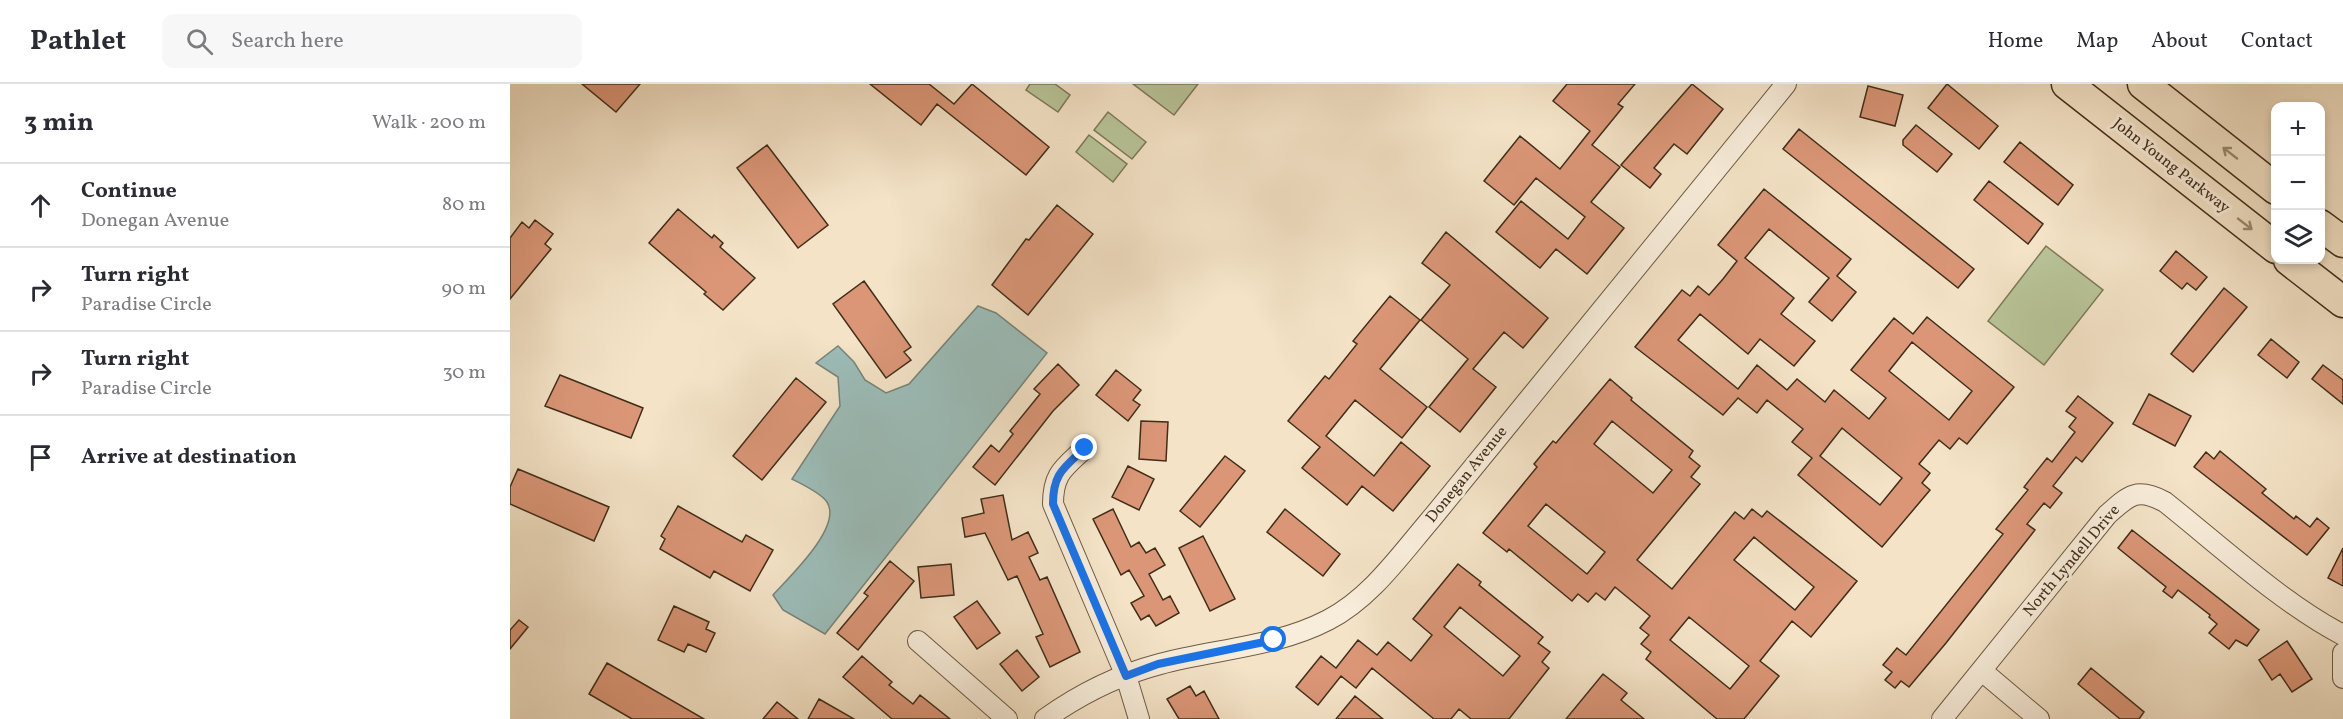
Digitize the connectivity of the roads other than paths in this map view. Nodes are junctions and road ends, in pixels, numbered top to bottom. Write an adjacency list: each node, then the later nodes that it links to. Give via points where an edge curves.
1 (1786, 84): 15 (street, Donegan Avenue, via 1432,518 1352,605 1329,620 1274,640 1158,664)
2 (2067, 84): 7 (highway, John Young Parkway, one-way to 7)
3 (2143, 84): 4 (highway, one-way to 3)
4 (2271, 185)
5 (2325, 229): 6 (highway)
6 (2343, 242)
7 (2271, 244)
8 (2294, 264): 9 (highway)
9 (2343, 302)
10 (1085, 448): 15 (street, via 1053,483 1053,504)
11 (2343, 635): 14 (street, North Lyndell Drive, via 2286,598 2165,502 2149,494 2138,494 2108,515)
12 (918, 642): 17 (street)
13 (2343, 653): 16 (street)
14 (1982, 671): 20 (street, North Lyndell Drive); 21 (street)
15 (1126, 676): 18 (street, Donegan Avenue, via 1100,685); 19 (street)
16 (2343, 678)
17 (1007, 719)
18 (1045, 719)
19 (1139, 719)
20 (1942, 719)
21 (2039, 719)

